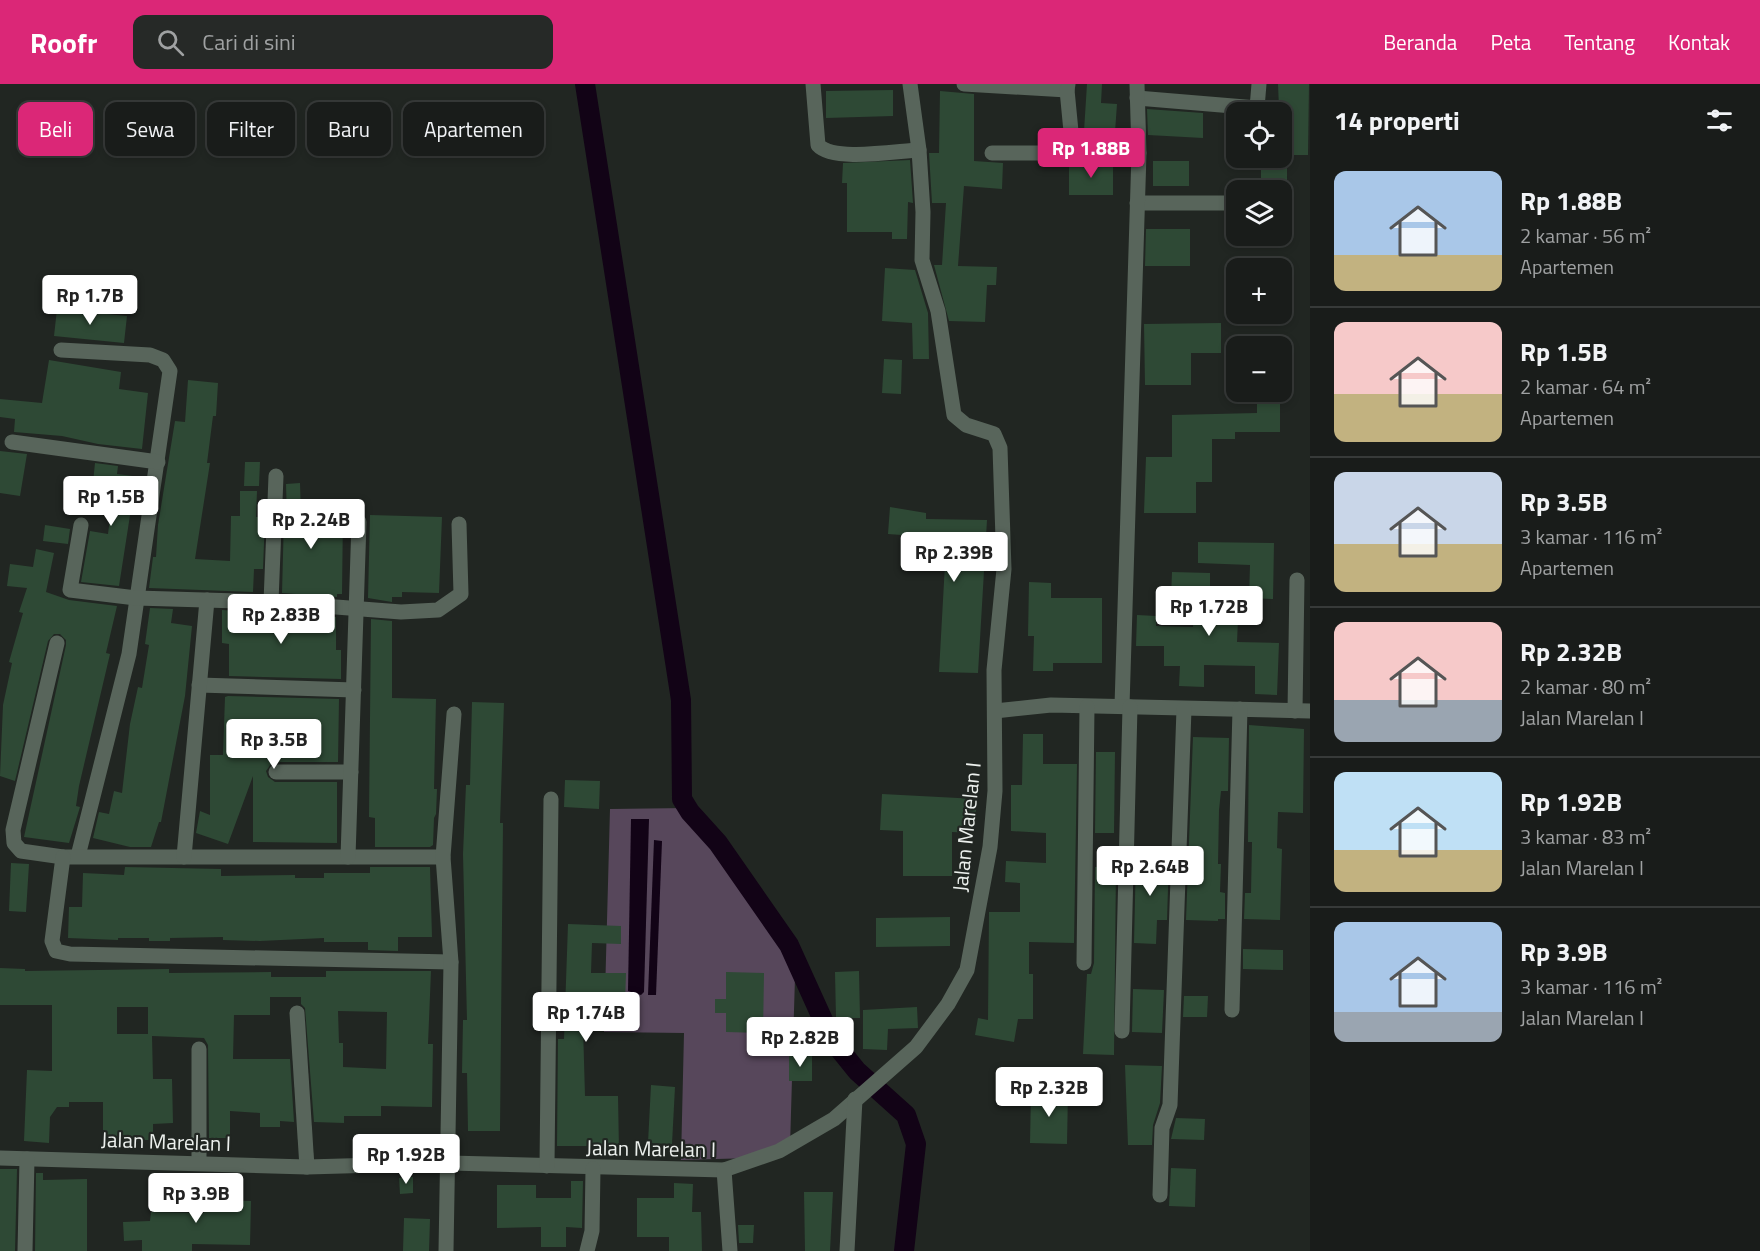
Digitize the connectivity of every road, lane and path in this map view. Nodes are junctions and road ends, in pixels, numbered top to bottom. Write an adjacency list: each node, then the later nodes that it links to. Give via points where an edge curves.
1 (813, 84): 9 (street, via 818,145 824,151 843,154)
2 (910, 84): 9 (street, Jalan Marelan I)
3 (964, 84): 5 (street)
4 (1259, 84): 7 (street)
5 (1067, 87): 10 (street)
6 (1137, 91): 8 (street); 12 (street)
7 (1258, 102)
8 (1226, 105)
9 (919, 150): 34 (street, Jalan Marelan I, via 922,260 938,311 951,405 954,415 966,425 994,434 1000,448 1004,569 994,670)
10 (1073, 152): 11 (street); 12 (street)
11 (992, 153)
12 (1139, 153): 13 (street)
13 (1137, 203): 14 (street); 31 (street)
14 (1226, 203)
15 (61, 350): 17 (street, via 150,355 163,360 170,371)
16 (12, 442): 17 (street)
17 (158, 462): 23 (street)
18 (276, 476): 25 (street)
19 (359, 522): 26 (street)
20 (459, 524): 26 (street, via 458,598 438,610)
21 (81, 525): 23 (street, via 70,590)
22 (1298, 580): 35 (street)
23 (136, 598): 24 (street); 41 (street, via 129,654)
24 (207, 600): 25 (street); 28 (street)
25 (271, 602): 26 (street)
26 (356, 608): 29 (street)
27 (57, 643): 40 (street, via 13,830 14,843 21,851)
28 (200, 685): 29 (street); 42 (street)
29 (354, 690): 38 (street)
30 (1087, 707): 31 (street); 34 (street, via 1051,705); 46 (street)
31 (1126, 707): 32 (street); 49 (street)
32 (1184, 709): 33 (street); 60 (street, via 1170,1105 1162,1128)
33 (1240, 709): 35 (street); 47 (street)
34 (995, 711): 51 (street, Jalan Marelan I, via 996,791 967,970 923,1038)
35 (1303, 711)
36 (454, 714): 43 (street)
37 (276, 772): 38 (street)
38 (351, 772): 44 (street)
39 (551, 799): 56 (street)
40 (63, 856): 41 (street); 45 (street, via 52,941 56,951)
41 (78, 856): 42 (street)
42 (184, 856): 44 (street)
43 (443, 856): 44 (street); 45 (street)
44 (348, 857)
45 (451, 962): 54 (street)
46 (1084, 963)
47 (1232, 1010)
48 (297, 1014): 57 (street)
49 (1122, 1031)
50 (199, 1049): 55 (street)
51 (855, 1098): 59 (street, Jalan Marelan I, via 834,1119 808,1136 779,1151); 65 (street)
52 (0, 1158): 53 (street, Jalan Marelan I)
53 (27, 1159): 55 (street, Jalan Marelan I); 61 (street)
54 (449, 1162): 56 (street, Jalan Marelan I); 57 (street, Jalan Marelan I); 62 (street)
55 (199, 1163): 57 (street, Jalan Marelan I)
56 (547, 1166): 58 (street, Jalan Marelan I)
57 (307, 1167)
58 (593, 1169): 59 (street, Jalan Marelan I); 63 (street, via 592,1231)
59 (724, 1170): 64 (street)
60 (1160, 1195)
61 (25, 1251)
62 (446, 1251)
63 (587, 1251)
64 (730, 1251)
65 (847, 1251)

